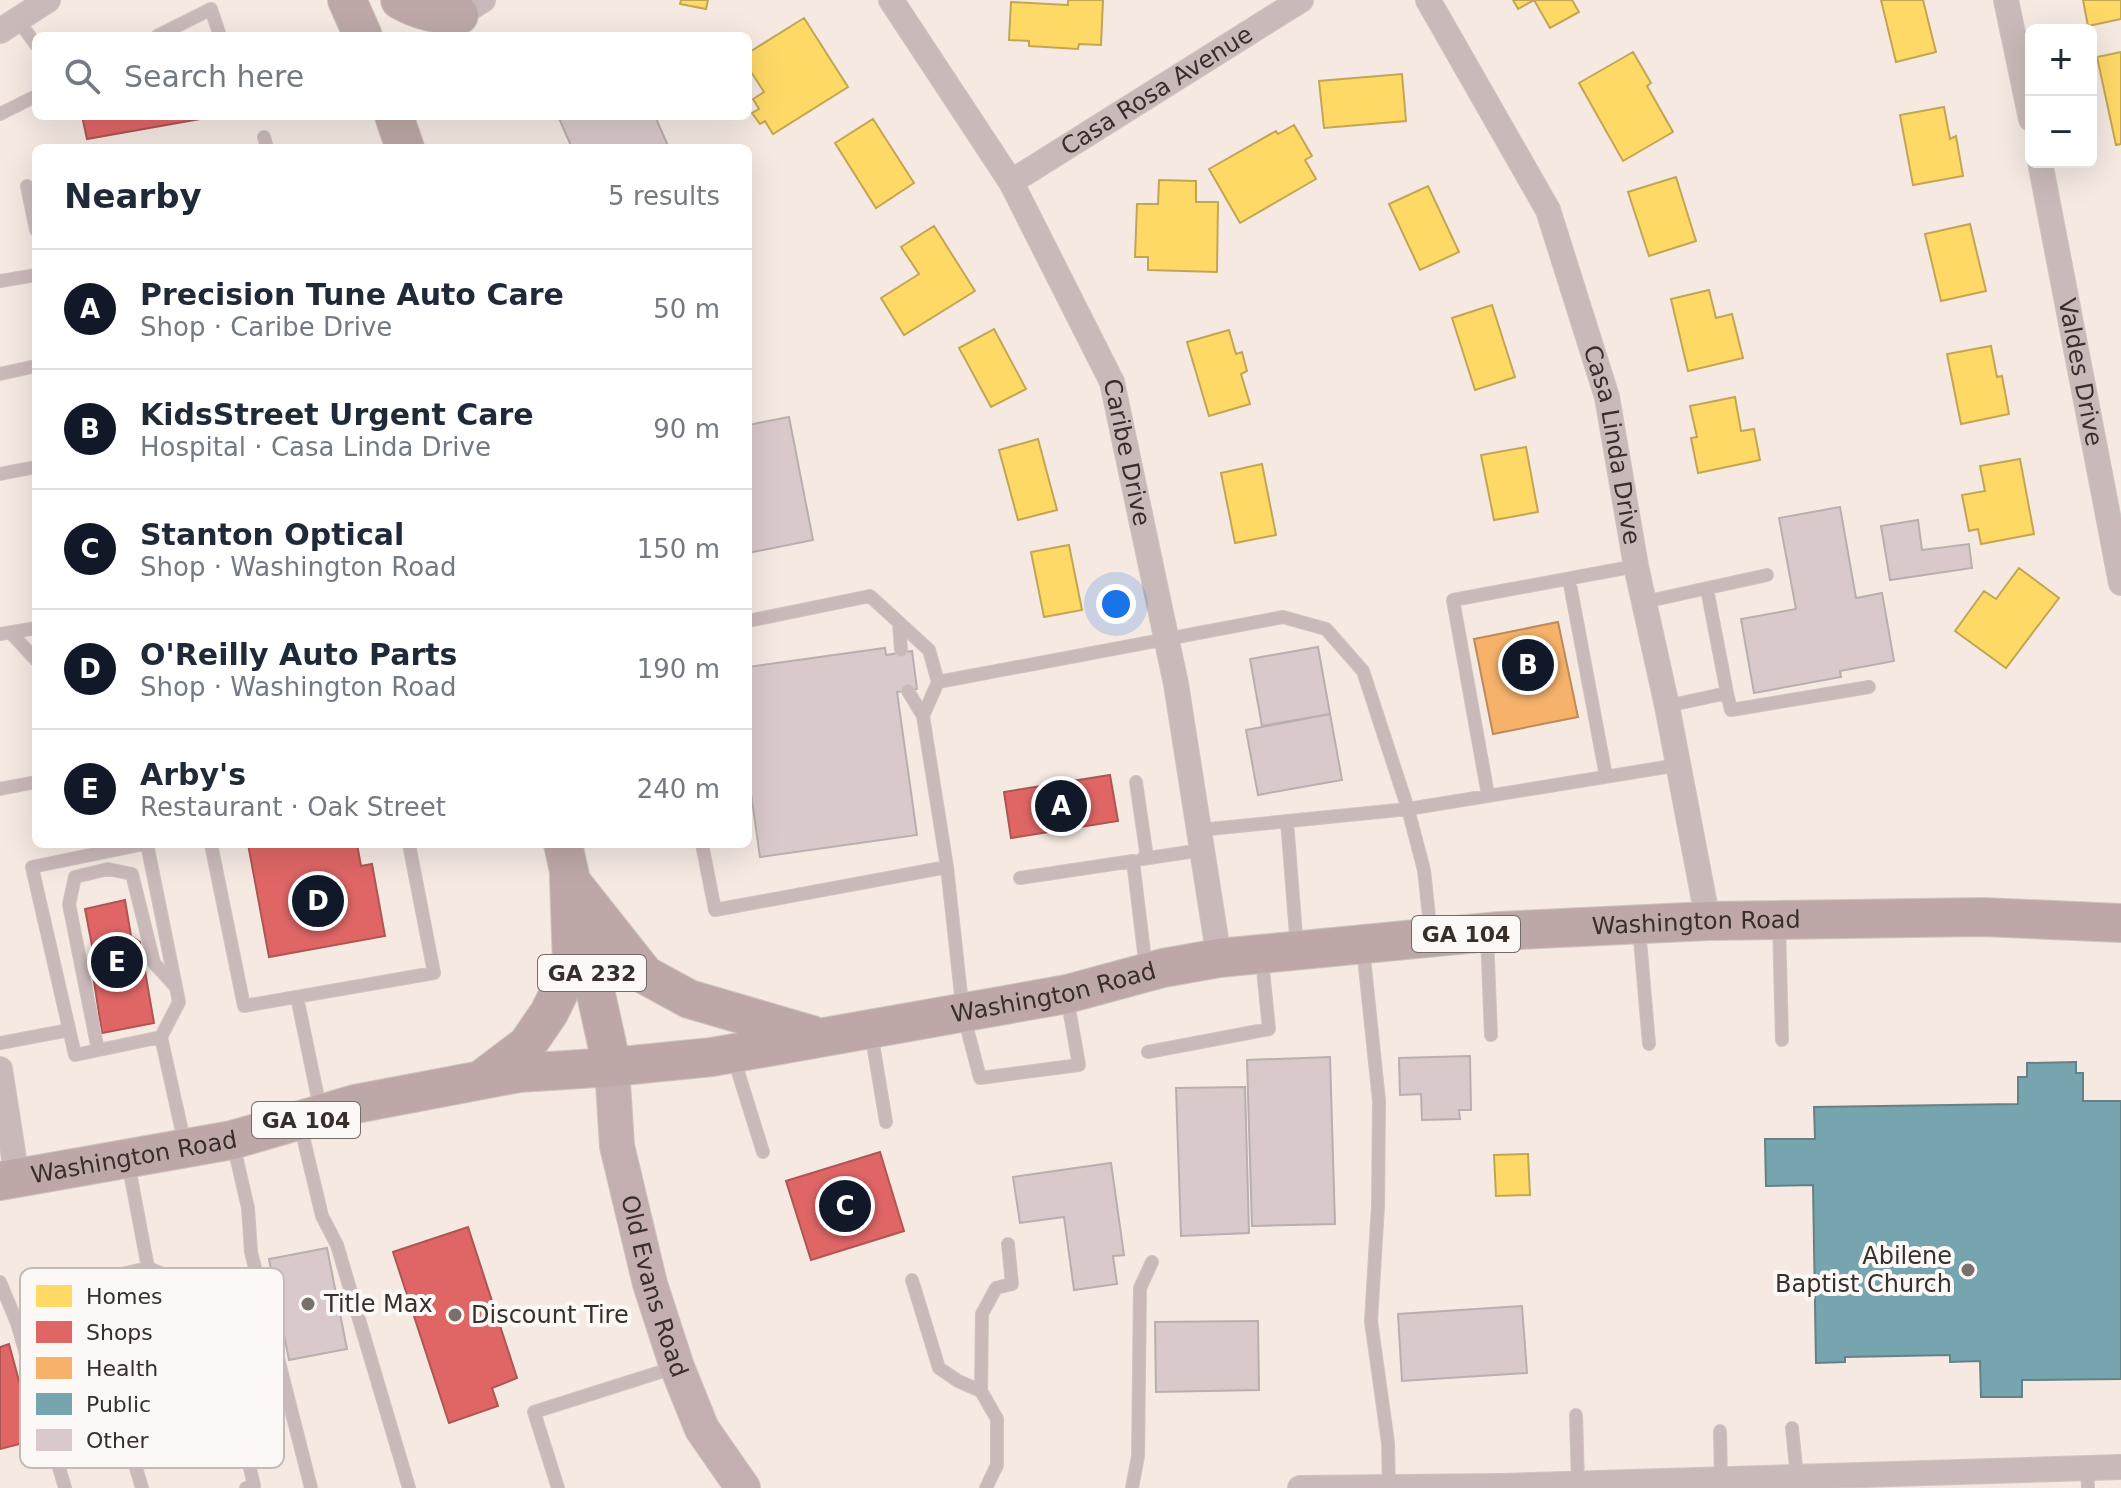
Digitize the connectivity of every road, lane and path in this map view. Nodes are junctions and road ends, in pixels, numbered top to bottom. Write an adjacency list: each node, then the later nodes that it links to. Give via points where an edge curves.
1 (48, 0): 9 (street)
2 (347, 0): 12 (main road)
3 (400, 0): 8 (main road, via 439,15)
4 (891, 0): 22 (street, Caribe Drive)
5 (1301, 0): 22 (street, Casa Rosa Avenue)
6 (1428, 0): 31 (street, Casa Linda Drive, via 1548,210 1607,397)
7 (2006, 0): 14 (street)
8 (462, 17)
9 (6, 24): 13 (lane)
10 (165, 32): 11 (lane, via 211,9)
11 (219, 32)
12 (361, 32)
13 (32, 42)
14 (2026, 96)
15 (32, 98): 16 (lane)
16 (0, 114)
17 (395, 120): 19 (main road)
18 (418, 120): 20 (main road)
19 (404, 144)
20 (413, 144)
21 (2041, 168): 34 (street, Valdes Drive)
22 (1011, 182): 41 (street, Caribe Drive, via 1112,382)
23 (27, 186): 24 (lane)
24 (32, 210)
25 (32, 276): 26 (lane)
26 (0, 281)
27 (32, 367): 28 (lane)
28 (0, 374)
29 (32, 468): 30 (lane)
30 (0, 474)
31 (1636, 566): 33 (lane); 36 (street, Casa Linda Drive)
32 (1767, 575): 35 (lane)
33 (1569, 579): 51 (lane); 55 (lane, via 1453,600)
34 (2121, 583)
35 (1707, 589): 36 (lane); 47 (lane)
36 (1644, 602): 48 (street, Casa Linda Drive)
37 (752, 620): 38 (lane, via 870,596)
38 (899, 623): 42 (lane); 44 (lane, via 929,650)
39 (32, 629): 40 (lane)
40 (6, 634): 43 (lane)
41 (1167, 639): 44 (lane); 56 (lane, via 1283,617 1326,629 1363,671); 58 (street, Caribe Drive)
42 (901, 650)
43 (32, 657)
44 (938, 682): 49 (lane)
45 (1869, 687): 47 (lane, via 1731,710)
46 (908, 691): 49 (lane)
47 (1727, 693): 48 (lane)
48 (1667, 706): 50 (street, Casa Linda Drive)
49 (923, 716): 67 (lane)
50 (1678, 765): 51 (lane); 70 (street, Casa Linda Drive)
51 (1606, 776): 55 (lane)
52 (1136, 782): 64 (lane)
53 (32, 783): 54 (lane)
54 (0, 789)
55 (1488, 795): 56 (lane)
56 (1408, 809): 57 (lane); 74 (lane, via 1424,870)
57 (1287, 821): 58 (lane); 76 (lane)
58 (1200, 840): 64 (lane); 77 (street, Caribe Drive)
59 (125, 848): 84 (lane, via 32,867)
60 (146, 848): 79 (lane)
61 (212, 848): 81 (lane, via 244,1006)
62 (410, 848): 81 (lane, via 434,973)
63 (703, 848): 67 (lane, via 715,910)
64 (1147, 858): 65 (lane)
65 (1133, 861): 68 (lane); 78 (lane)
66 (566, 862): 87 (main road, via 645,975 689,999); 94 (main road, GA 232); 96 (main road, via 572,966 527,1045)
67 (947, 867): 82 (lane)
68 (1020, 878)
69 (1779, 920): 70 (main road, Washington Road / GA 104); 71 (main road, Washington Road / GA 104, via 1983,917); 88 (lane)
70 (1708, 921): 72 (main road, Washington Road / GA 104)
71 (2121, 923)
72 (1638, 925): 73 (main road, Washington Road / GA 104); 90 (lane)
73 (1487, 932): 74 (main road, Washington Road / GA 104); 85 (lane)
74 (1431, 938): 75 (main road, Washington Road / GA 104)
75 (1362, 944): 76 (main road, Washington Road / GA 104); 125 (lane, via 1379,1101 1371,1321)
76 (1280, 952): 77 (main road, Washington Road / GA 104); 92 (lane, via 1269,1029)
77 (1219, 958): 78 (main road, Washington Road / GA 104)
78 (1146, 973): 80 (main road, Washington Road / GA 104)
79 (176, 987): 86 (lane, via 179,1002); 91 (lane, via 154,963 132,874 108,869 75,877 69,904)
80 (1067, 994): 82 (main road, Washington Road / GA 104); 82 (lane, via 1079,1065 980,1078)
81 (297, 997): 97 (lane)
82 (963, 1013): 83 (main road, Washington Road / GA 104)
83 (870, 1029): 87 (main road, Washington Road / GA 104); 98 (lane)
84 (69, 1030): 89 (lane); 91 (lane, via 75,1055)
85 (1491, 1035)
86 (161, 1037): 91 (lane); 100 (lane)
87 (820, 1037): 93 (main road, Washington Road / GA 104)
88 (1782, 1040)
89 (0, 1043)
90 (1649, 1044)
91 (98, 1050)
92 (1148, 1052)
93 (732, 1053): 94 (main road, Washington Road / GA 104); 101 (lane)
94 (612, 1067): 96 (main road, Washington Road / GA 104); 111 (street, Old Evans Road, via 617,1146 650,1284)
95 (0, 1069): 103 (street)
96 (482, 1080): 97 (main road, Washington Road / GA 104, via 355,1104)
97 (311, 1119): 99 (main road, Washington Road / GA 104); 129 (lane, via 322,1216 337,1245)
98 (886, 1122)
99 (232, 1140): 100 (main road, Washington Road / GA 104); 107 (lane)
100 (185, 1148): 102 (main road, Washington Road / GA 104)
101 (763, 1152)
102 (127, 1159): 103 (main road, Washington Road / GA 104); 106 (lane)
103 (9, 1179)
104 (1008, 1244): 113 (lane, via 1012,1284 996,1288 982,1314)
105 (1152, 1262): 133 (lane, via 1140,1288 1138,1456)
106 (148, 1268)
107 (255, 1268)
108 (912, 1280): 113 (lane, via 939,1368)
109 (0, 1282): 110 (lane)
110 (20, 1333)
111 (677, 1367): 130 (lane, via 534,1412); 131 (street, Old Evans Road, via 702,1429)
112 (284, 1382): 128 (lane)
113 (981, 1391): 132 (lane, via 997,1419 997,1465)
114 (1576, 1415): 124 (lane)
115 (1792, 1428): 120 (lane)
116 (1720, 1431): 122 (lane)
117 (2121, 1467): 121 (street)
118 (59, 1468): 126 (lane)
119 (136, 1468): 127 (lane)
120 (1797, 1477): 122 (street); 123 (street)
121 (2088, 1478): 123 (street)
122 (1721, 1479): 124 (street)
123 (1886, 1481)
124 (1578, 1484): 125 (street)
125 (1389, 1487): 135 (street)
126 (65, 1488)
127 (142, 1488)
128 (311, 1488)
129 (409, 1488)
130 (558, 1488)
131 (743, 1488)
132 (986, 1488)
133 (1132, 1488)
134 (1300, 1488): 135 (street)
135 (1336, 1488)

